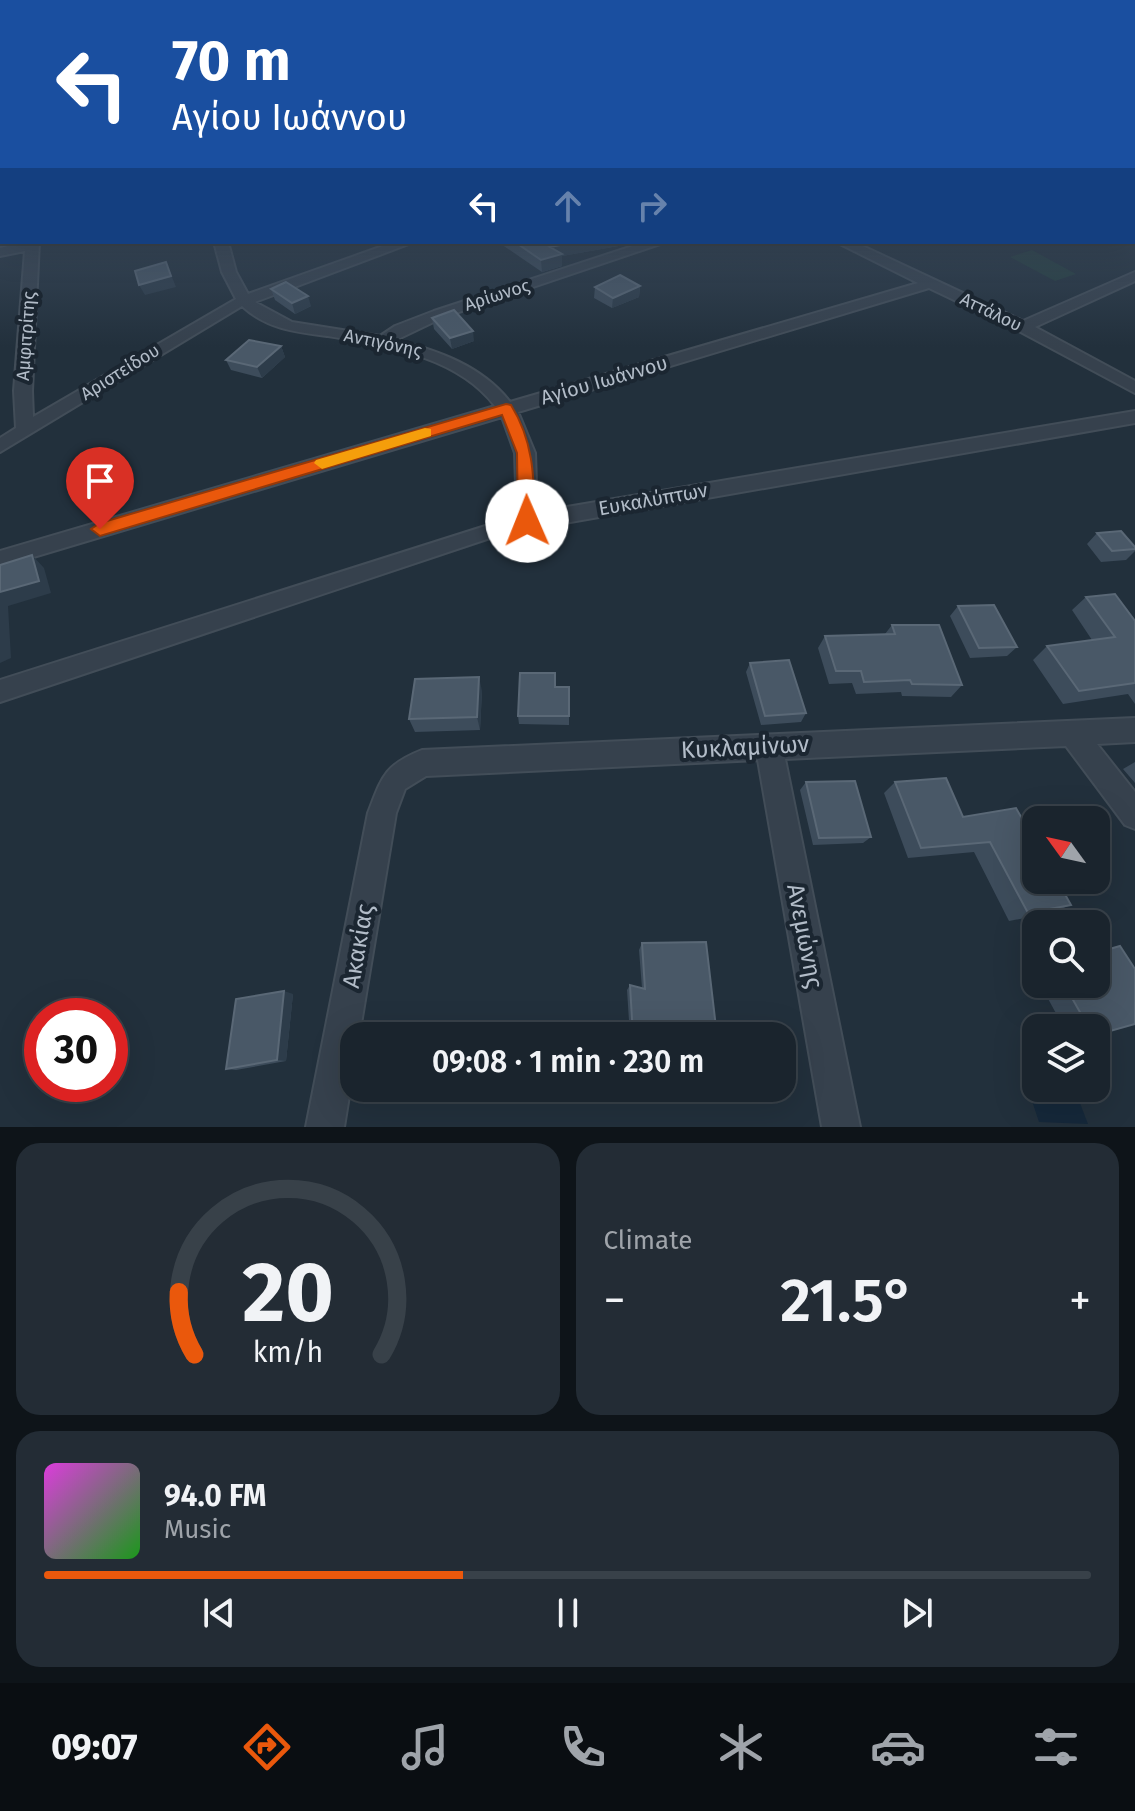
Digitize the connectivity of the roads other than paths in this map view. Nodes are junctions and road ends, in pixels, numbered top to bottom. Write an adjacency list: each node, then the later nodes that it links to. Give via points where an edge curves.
1 (32, 244): 6 (street); 15 (street, Αμφιτρίτης)
2 (222, 244): 9 (street)
3 (401, 244): 9 (street, Αριστείδου)
4 (653, 244): 11 (street, Αρίωνος, via 439,314)
5 (855, 244): 8 (street, Αττάλου)
6 (0, 252)
7 (1135, 276): 10 (street)
8 (932, 283): 10 (street, Αττάλου); 13 (street, Αγίου Ιωάννου)
9 (241, 300): 11 (street, Αντιγόνης, via 282,324); 15 (street, Αριστείδου)
10 (1023, 327): 12 (street, Αττάλου)
11 (384, 341): 13 (street, Αντιγόνης, via 444,359 484,386)
12 (1135, 388)
13 (506, 409): 17 (street, Αντιγόνης, via 525,453); 18 (street, Αγίου Ιωάννου)
14 (1135, 417): 17 (street, Ευκαλύπτων)
15 (25, 431): 16 (street, Αριστείδου)
16 (0, 446)
17 (527, 521): 19 (street, Ευκαλύπτων, via 487,529)
18 (0, 559)
19 (0, 691)
20 (1135, 730): 21 (street, Κυκλαμίνων)
21 (1072, 733): 22 (street, Κυκλαμίνων); 24 (street)
22 (769, 746): 23 (street, Κυκλαμίνων, via 422,763 395,780); 26 (street, Ανεμώνης)
23 (382, 813): 25 (street, Ακακίας)
24 (1135, 815)
25 (325, 1127)
26 (841, 1127)

